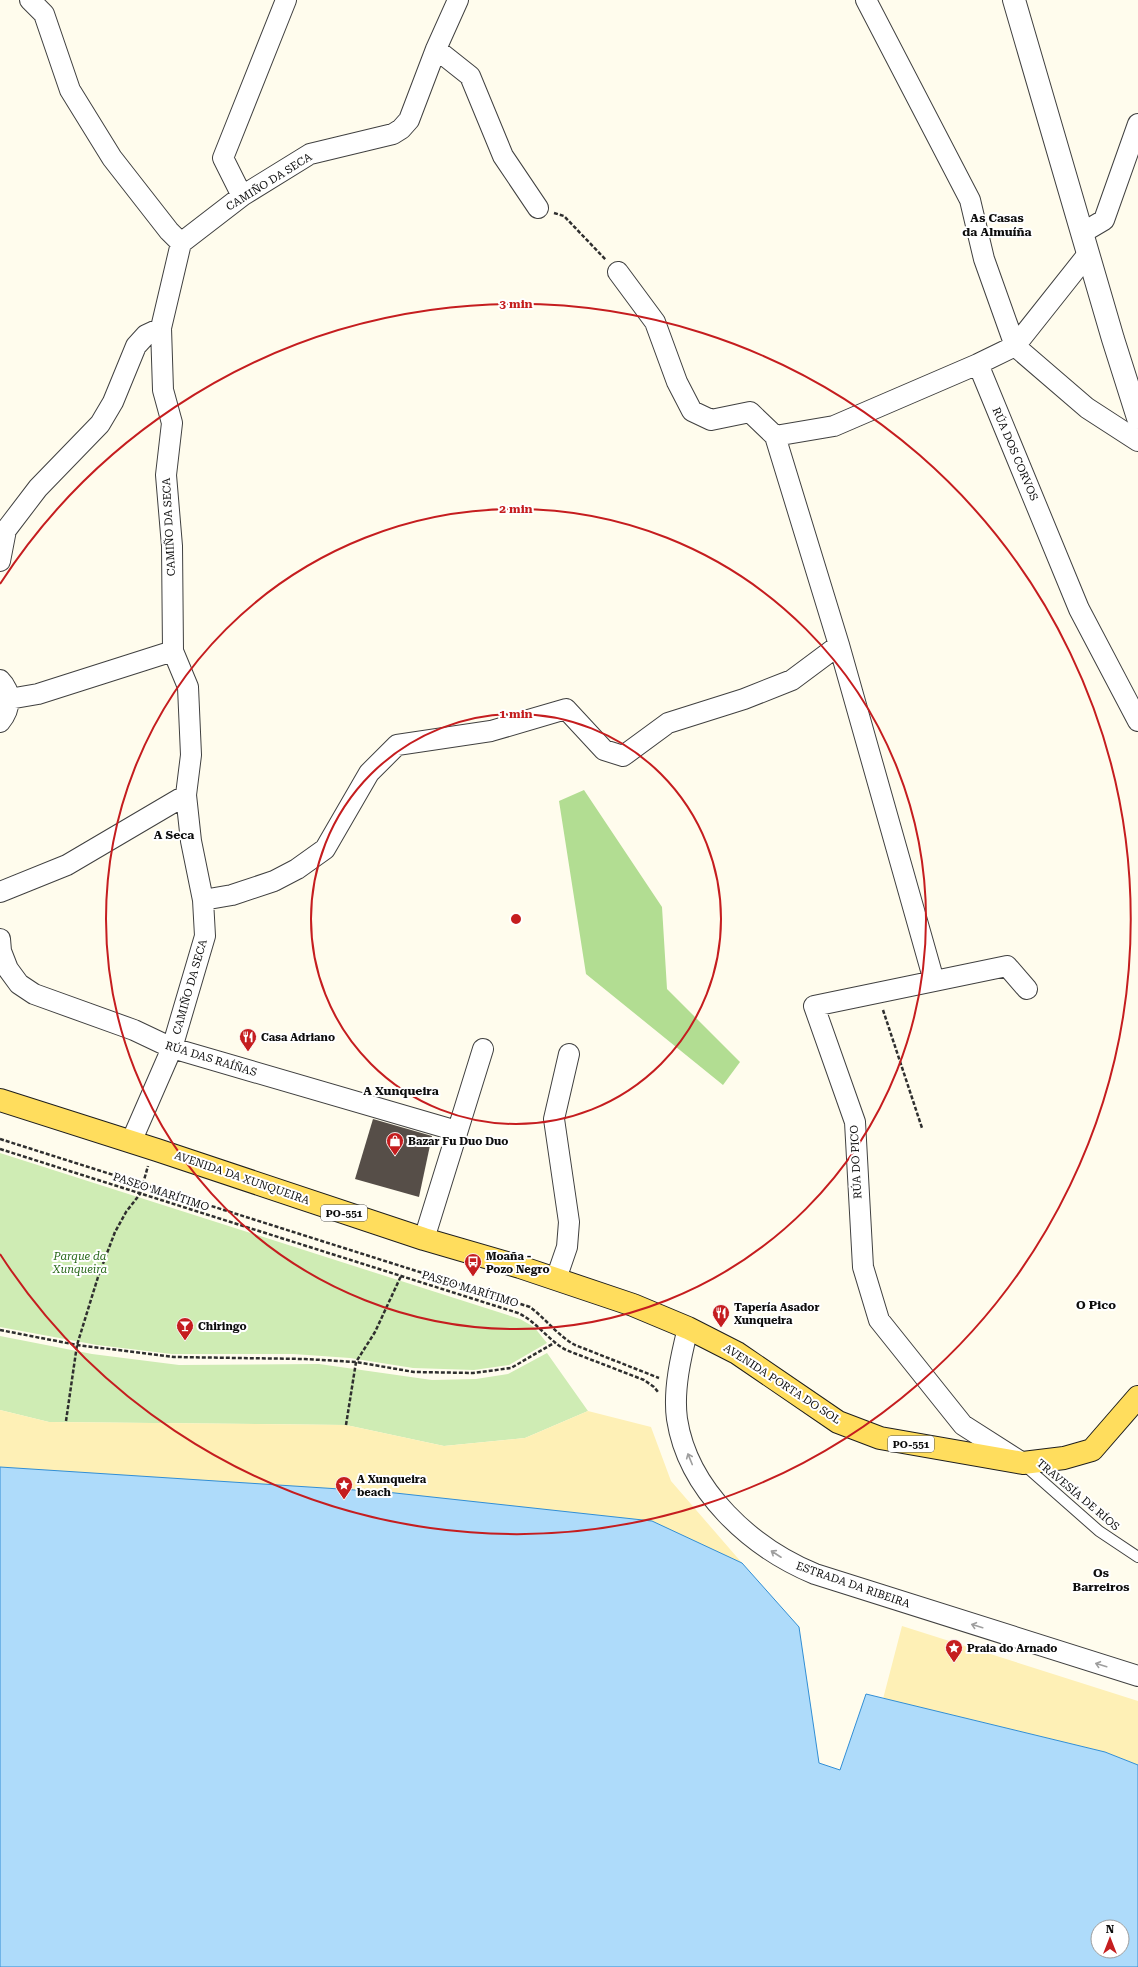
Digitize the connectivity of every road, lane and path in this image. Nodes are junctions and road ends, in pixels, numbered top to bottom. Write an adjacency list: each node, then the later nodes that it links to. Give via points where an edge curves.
1 (30, 0): 11 (street, via 44,14 70,90 109,152)
2 (286, 0): 8 (street, via 223,158)
3 (458, 0): 6 (street, CAMIÑO DA SECA)
4 (866, 0): 15 (street, via 970,200 984,259)
5 (1014, 0): 10 (street)
6 (436, 49): 8 (street, CAMIÑO DA SECA, via 409,120 402,129 393,134 310,154); 9 (street, via 470,76 503,156)
7 (1138, 124): 10 (street, via 1104,220)
8 (242, 196): 11 (street, CAMIÑO DA SECA)
9 (538, 208): 13 (path, via 564,216)
10 (1082, 233): 12 (street)
11 (180, 243): 14 (street, CAMIÑO DA SECA)
12 (1088, 254): 15 (street); 17 (street)
13 (618, 272): 18 (street, via 655,322 677,382 692,411 711,420 750,412)
14 (161, 328): 20 (street, via 146,335 136,346 113,402 100,424); 23 (street, CAMIÑO DA SECA, via 163,390 172,423 166,475 172,546)
15 (1015, 346): 16 (street); 19 (street, via 1087,408)
16 (978, 364): 18 (street, via 834,426); 26 (street, RÚA DOS CORVOS, via 1079,609)
17 (1138, 418)
18 (775, 436): 22 (street)
19 (1138, 441)
20 (3, 528): 21 (street)
21 (0, 561)
22 (839, 645): 30 (street, via 792,680 744,699 668,723 624,756 604,750 566,709 491,731 397,745 369,773 325,849 297,869 274,881 232,895); 32 (street)
23 (173, 651): 25 (street, via 38,694); 28 (street, CAMIÑO DA SECA, via 188,687 191,755)
24 (0, 680): 25 (street, via 8,691)
25 (9, 699): 27 (street, via 8,708)
26 (1138, 721)
27 (0, 722)
28 (186, 795): 29 (street, via 67,865); 30 (street, CAMIÑO DA SECA, via 191,841)
29 (0, 892)
30 (203, 900): 35 (street, CAMIÑO DA SECA, via 206,936)
31 (0, 939): 35 (street, RÚA DAS RAÍÑAS, via 8,969 19,984 34,994 134,1030)
32 (934, 981): 33 (street, RÚA DO PICO, via 1007,966); 34 (street, RÚA DO PICO)
33 (1027, 988)
34 (878, 993): 39 (path); 60 (street, RÚA DO PICO, via 814,1006 855,1122 863,1267 879,1320 963,1425)
35 (172, 1048): 40 (street, RÚA DAS RAÍÑAS); 42 (street, CAMIÑO DA SECA)
36 (483, 1049): 40 (street)
37 (569, 1054): 49 (street, via 554,1119 569,1222 567,1247)
38 (0, 1100): 42 (main road, AVENIDA DA XUNQUEIRA / PO-551)
39 (922, 1128)
40 (458, 1132): 47 (street)
41 (0, 1139): 45 (path)
42 (132, 1142): 44 (main road, AVENIDA DA XUNQUEIRA / PO-551)
43 (0, 1149): 46 (path, PASEO MARÍTIMO)
44 (153, 1149): 45 (path); 47 (main road, AVENIDA DA XUNQUEIRA / PO-551)
45 (142, 1184): 46 (path); 55 (path, via 530,1307 569,1342 657,1376)
46 (140, 1194): 48 (path, PASEO MARÍTIMO); 53 (path, via 115,1232)
47 (424, 1239): 49 (main road, AVENIDA DA XUNQUEIRA / PO-551)
48 (402, 1276): 52 (path, PASEO MARÍTIMO, via 518,1313 530,1319); 54 (path, via 375,1332)
49 (556, 1279): 51 (main road, AVENIDA DA XUNQUEIRA / PO-551, via 632,1305)
50 (0, 1330): 53 (path)
51 (680, 1330): 60 (main road, AVENIDA PORTA DO SOL / PO-551, via 737,1353 838,1422 880,1438); 62 (street, ESTRADA DA RIBEIRA, one-way to 51, via 815,1574 793,1565 752,1538 710,1494 695,1472 683,1440 677,1418)
52 (554, 1343): 54 (path, via 511,1368 473,1373 414,1372); 57 (path, PASEO MARÍTIMO, via 644,1380 654,1387)
53 (77, 1345): 54 (path, via 174,1357); 58 (path)
54 (356, 1362): 59 (path)
55 (663, 1381)
56 (1138, 1397): 60 (main road, AVENIDA PORTA DO SOL / PO-551, via 1092,1450 1064,1458)
57 (659, 1398)
58 (66, 1421)
59 (346, 1425)
60 (1023, 1463): 61 (lane, TRAVESÍA DE RÍOS, via 1099,1531)
61 (1138, 1557)
62 (1138, 1676)

